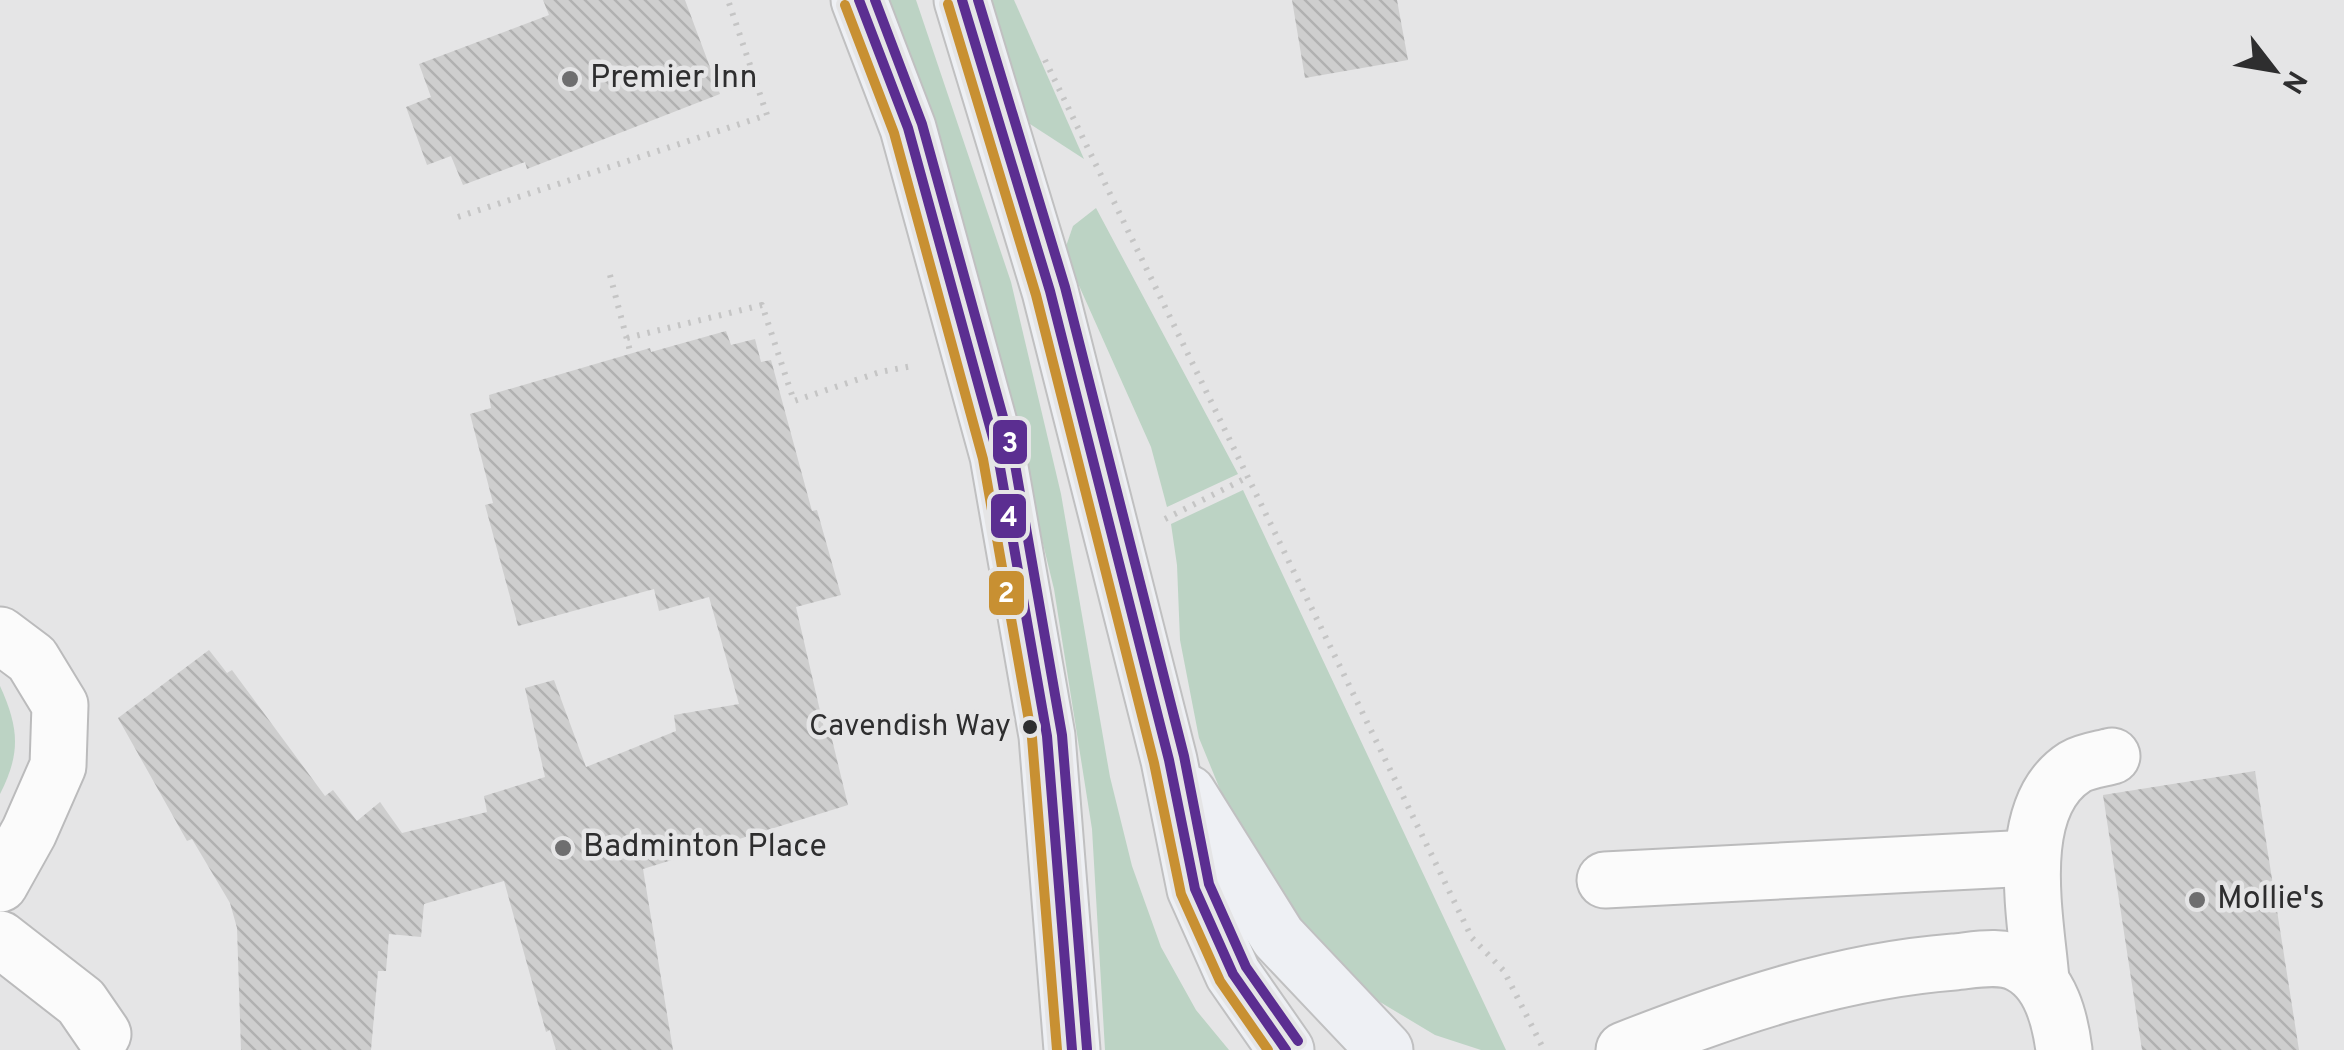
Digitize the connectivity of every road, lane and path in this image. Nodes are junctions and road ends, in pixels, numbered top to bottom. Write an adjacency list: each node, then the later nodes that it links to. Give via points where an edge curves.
1 (728, 0): 5 (path, via 767,116)
2 (859, 0): 21 (main road, via 908,128 998,456 1047,736)
3 (962, 0): 11 (main road, via 1050,290)
4 (1042, 52): 10 (path)
5 (458, 217)
6 (610, 275): 7 (path)
7 (628, 338): 8 (path); 9 (path, via 762,305 794,400)
8 (630, 351)
9 (908, 367)
10 (1248, 477): 11 (path); 24 (path, via 1472,938 1504,971)
11 (1114, 544): 14 (main road)
12 (0, 634): 16 (lane, via 32,659 60,705 58,766)
13 (2112, 756): 15 (lane, via 2076,766 2061,780 2038,815)
14 (1168, 760): 22 (main road, via 1195,889 1234,974); 23 (main road, via 1278,937)
15 (2031, 858): 17 (lane); 19 (lane)
16 (4, 872)
17 (1605, 880)
18 (0, 939): 20 (lane, via 81,1002)
19 (2041, 980): 25 (lane, via 2004,959 1900,968 1720,1012); 26 (lane)
20 (102, 1034)
21 (1072, 1050)
22 (1286, 1050)
23 (1385, 1050)
24 (1544, 1050)
25 (1624, 1050)
26 (2064, 1050)

